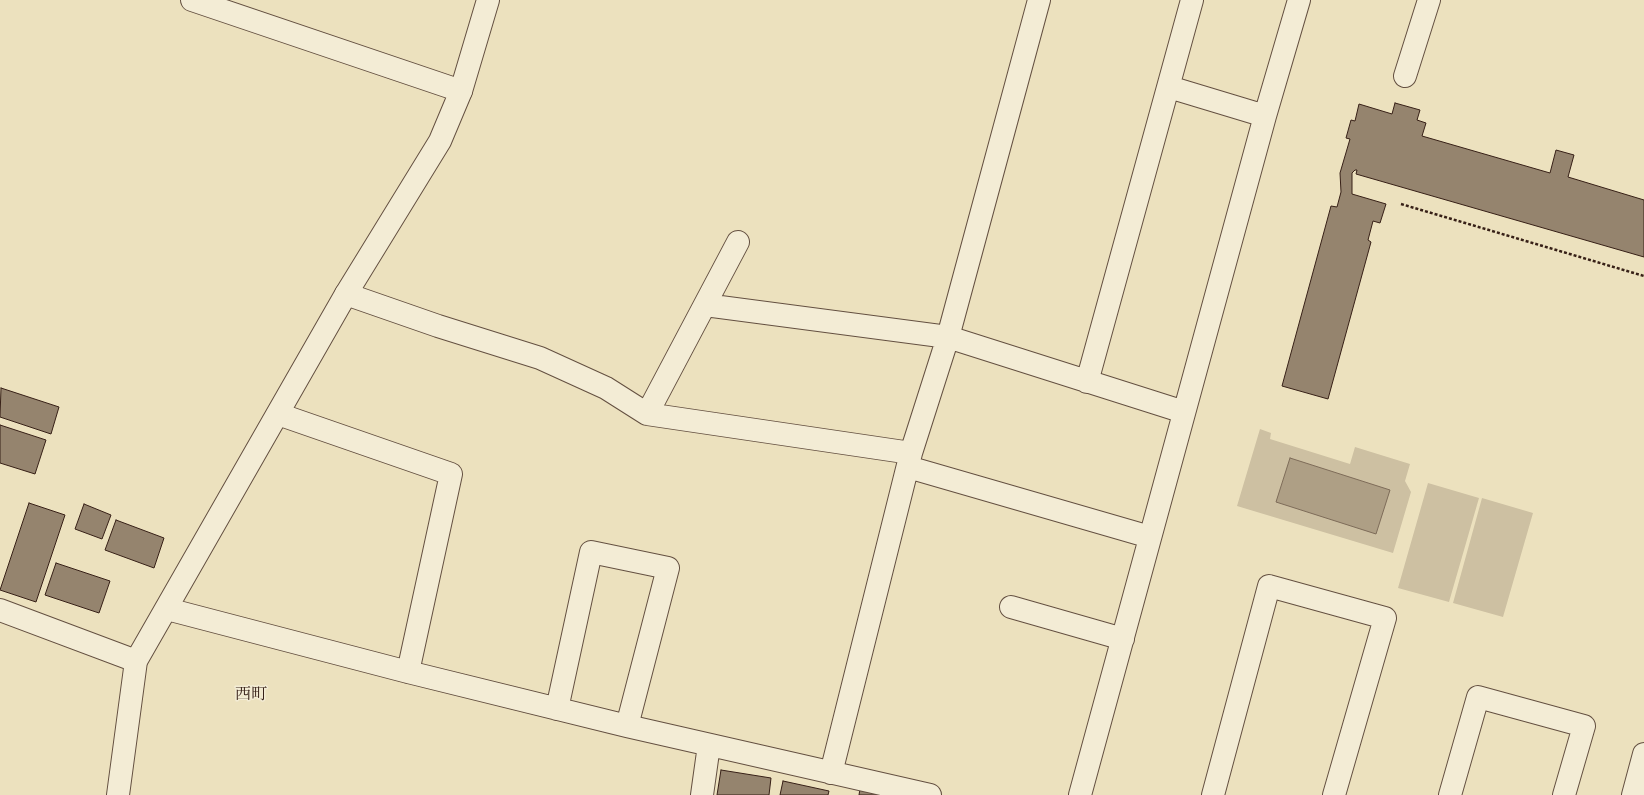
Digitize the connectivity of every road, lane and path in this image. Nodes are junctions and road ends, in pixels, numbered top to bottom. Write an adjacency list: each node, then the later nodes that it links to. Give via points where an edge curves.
1 (192, 0): 9 (street)
2 (488, 0): 9 (street)
3 (1039, 0): 16 (street)
4 (1192, 0): 8 (street)
5 (1299, 0): 10 (street)
6 (1429, 0): 7 (street)
7 (1405, 76)
8 (1169, 87): 10 (street); 17 (street)
9 (461, 91): 14 (street, via 440,141)
10 (1265, 116): 18 (street)
11 (1401, 204): 13 (path)
12 (738, 242): 15 (street)
13 (1644, 276)
14 (346, 294): 19 (street); 20 (street, via 540,358 606,388)
15 (705, 305): 16 (street); 20 (street)
16 (948, 337): 17 (street); 21 (street)
17 (1087, 382): 18 (street)
18 (1184, 412): 22 (street)
19 (278, 414): 24 (street); 28 (street, via 451,474)
20 (647, 414): 21 (street)
21 (909, 460): 22 (street); 33 (street)
22 (1150, 537): 26 (street)
23 (1011, 607): 26 (street)
24 (167, 608): 27 (street); 28 (street)
25 (0, 610): 27 (street)
26 (1123, 639): 37 (street)
27 (136, 661): 34 (street)
28 (408, 672): 29 (street)
29 (557, 709): 30 (street); 30 (street, via 591,552 668,568)
30 (627, 726): 31 (street)
31 (709, 745): 33 (street); 35 (street)
32 (1644, 754): 42 (street)
33 (842, 782): 36 (street)
34 (118, 795)
35 (702, 795)
36 (930, 795)
37 (1080, 795)
38 (1213, 795): 39 (street, via 1269,586 1385,618)
39 (1334, 795)
40 (1450, 795): 41 (street, via 1478,697 1584,726)
41 (1564, 795)
42 (1633, 795)

